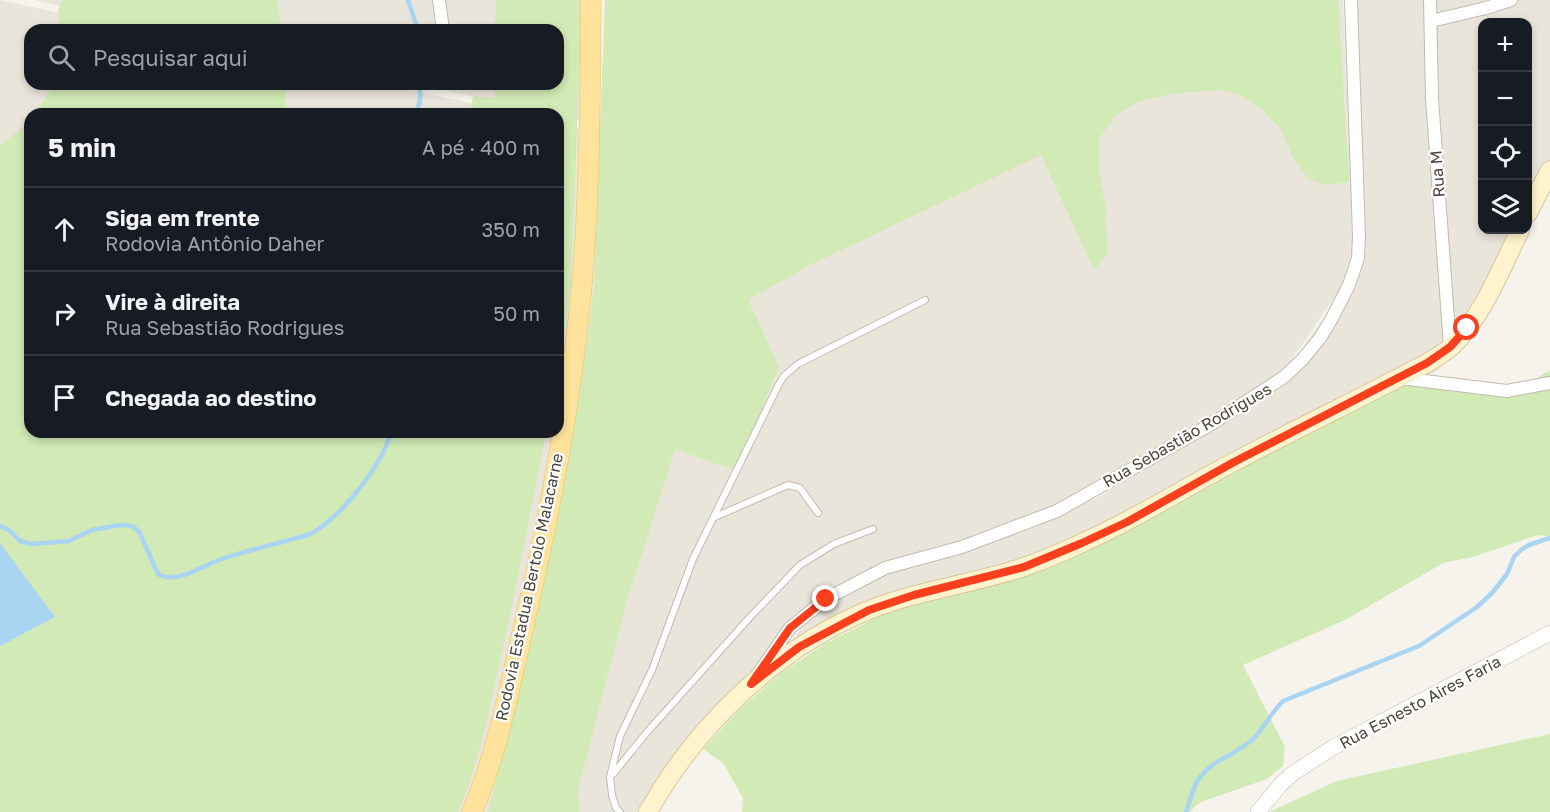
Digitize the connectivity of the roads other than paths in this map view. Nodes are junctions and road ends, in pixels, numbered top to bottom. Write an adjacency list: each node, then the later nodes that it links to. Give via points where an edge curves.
1 (439, 0): 7 (street)
2 (591, 0): 15 (main road, Rodovia Estadua Bertolo Malacarne, via 583,264)
3 (1351, 0): 21 (street, Rua Sebastião Rodrigues, via 1358,258 1331,320 1302,360 1265,391 1214,423 1057,511 962,547 885,568 826,599 790,628)
4 (1430, 0): 6 (street, Rua M)
5 (1511, 0): 6 (street)
6 (1431, 21): 12 (street, Rua M, via 1432,98)
7 (442, 24)
8 (1550, 170): 9 (main road)
9 (1532, 204)
10 (1518, 234): 12 (main road, via 1496,281 1467,328)
11 (925, 300): 18 (lane, via 798,364 784,376)
12 (1450, 347): 13 (main road)
13 (1399, 378): 14 (street, via 1507,390); 21 (main road, via 1082,543 1024,567 869,610 799,647)
14 (1550, 383)
15 (564, 421)
16 (561, 438): 23 (main road, Rodovia Estadua Bertolo Malacarne, via 504,710)
17 (818, 513): 18 (lane, via 800,488 788,485)
18 (714, 517): 22 (lane, via 693,559 652,670 620,736)
19 (873, 529): 22 (lane, via 834,544 800,565)
20 (1550, 633): 26 (street, Rua Esnesto Aires Faria, via 1332,748 1292,774)
21 (751, 684): 25 (main road, via 686,756)
22 (610, 777): 24 (lane)
23 (472, 812)
24 (620, 812)
25 (648, 812)
26 (1258, 812)

